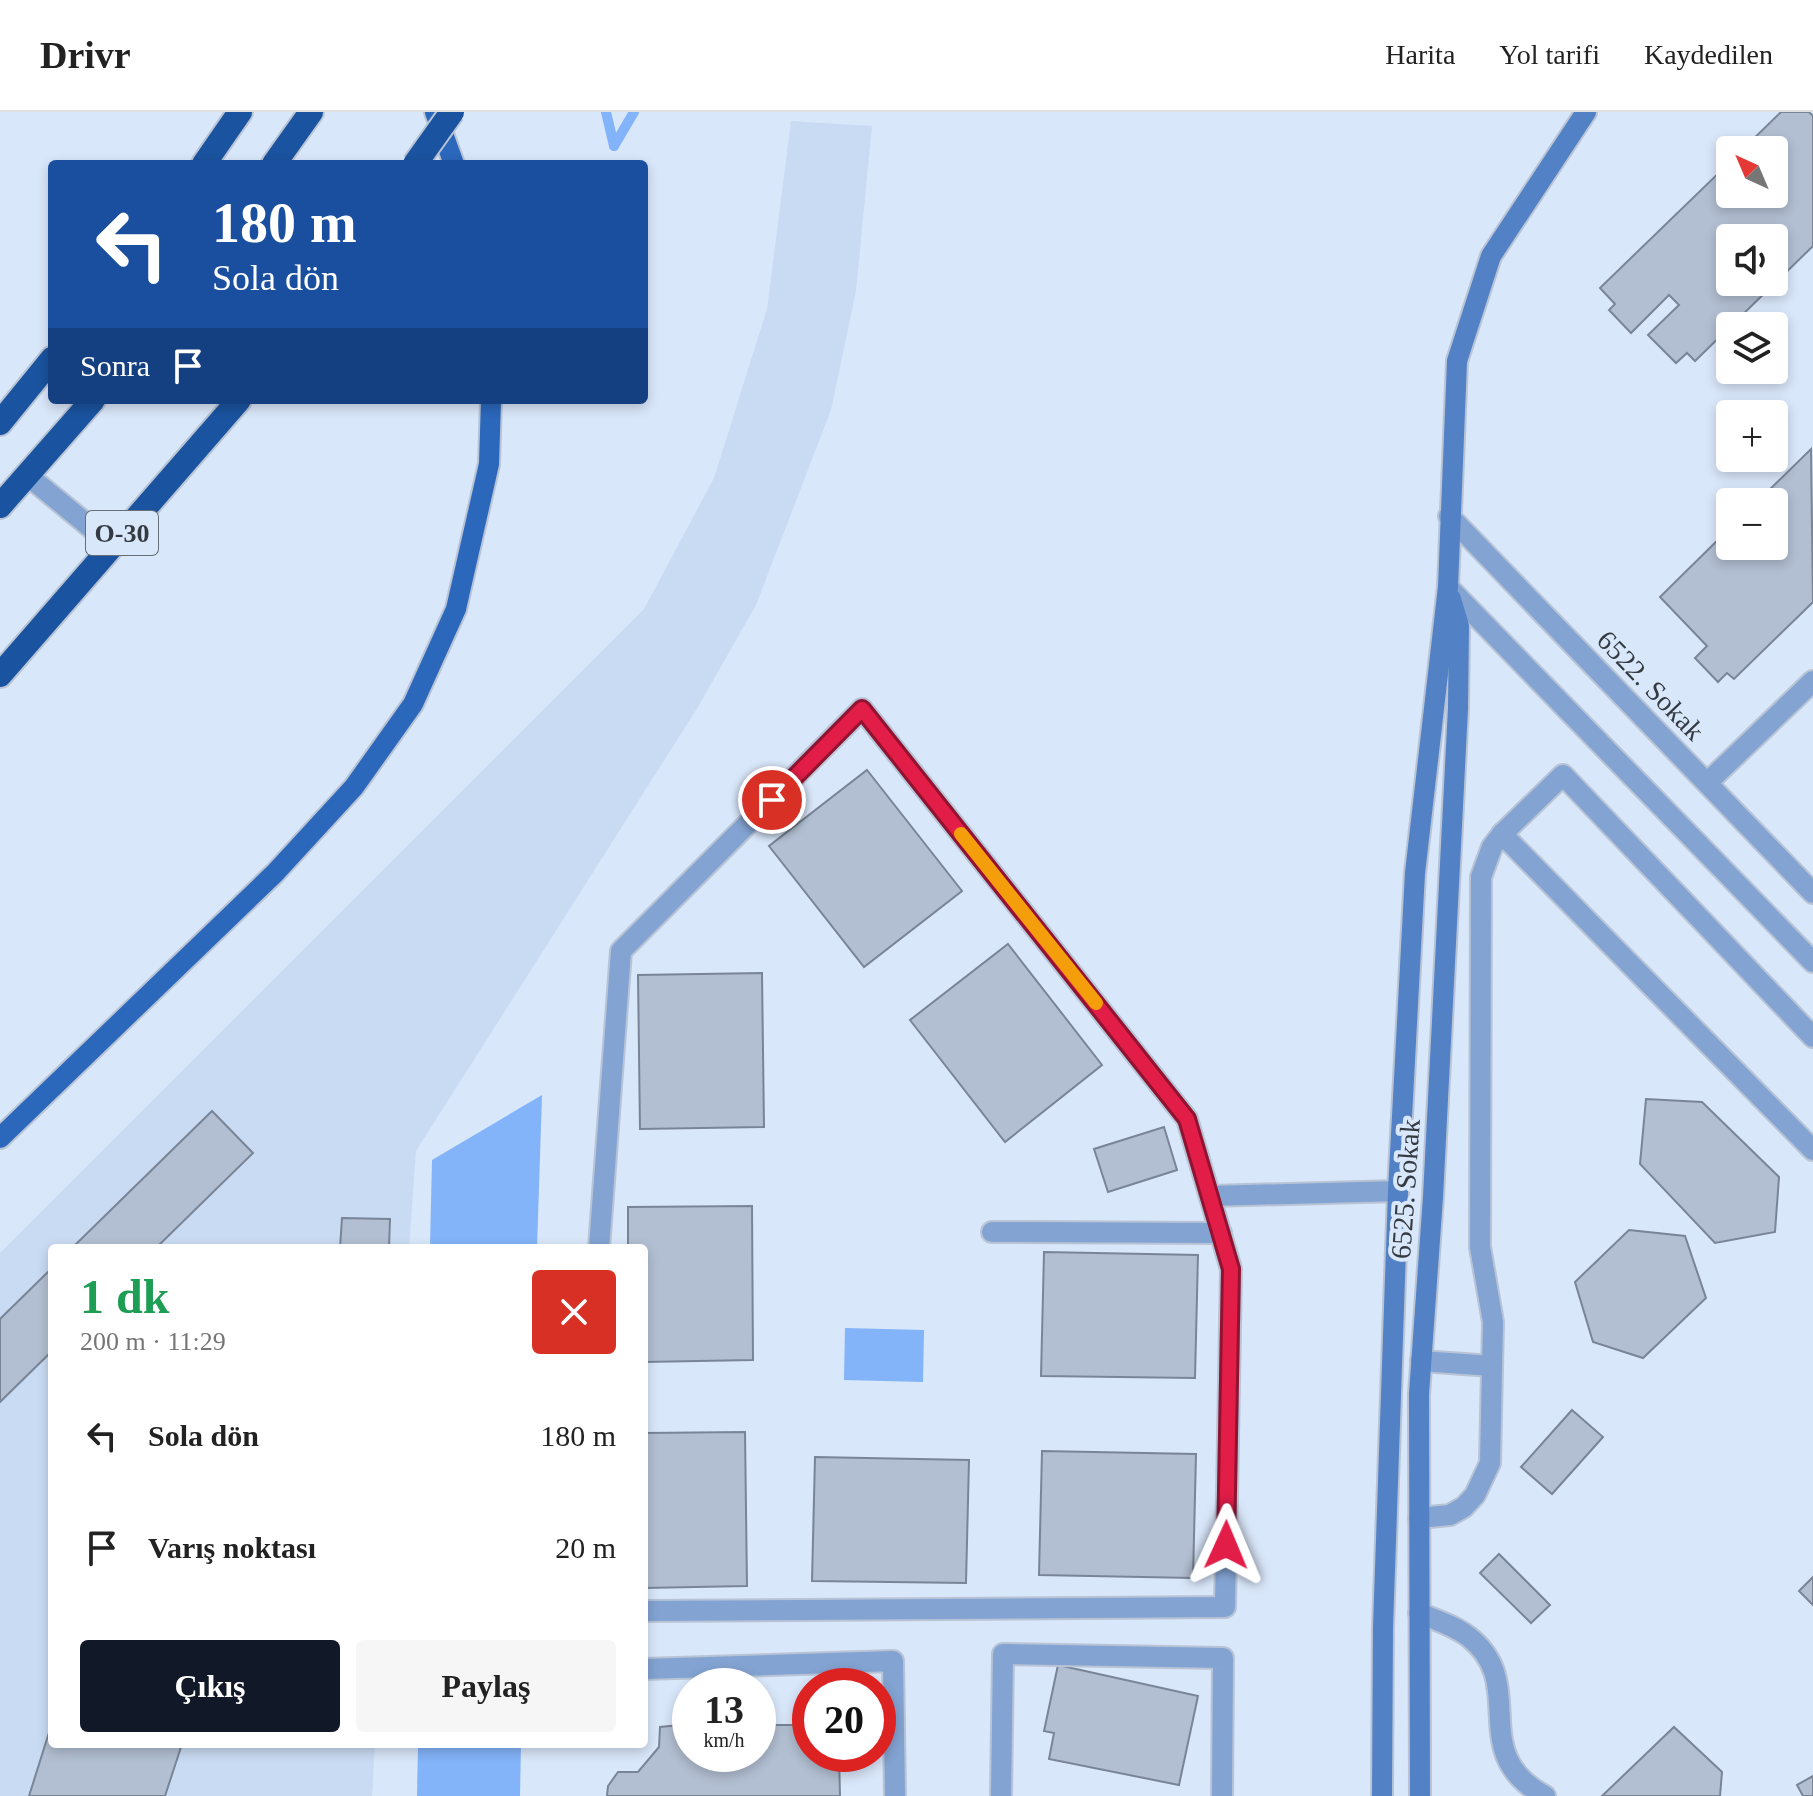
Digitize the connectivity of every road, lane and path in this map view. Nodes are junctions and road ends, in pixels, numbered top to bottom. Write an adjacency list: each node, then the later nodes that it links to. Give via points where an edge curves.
1 (240, 112): 6 (highway)
2 (311, 112): 7 (highway)
3 (435, 112): 9 (main road)
4 (452, 112): 8 (highway, bridge)
5 (1586, 112): 17 (street, 6525. Sokak, via 1491,256 1457,361)
6 (207, 160)
7 (277, 160)
8 (418, 160)
9 (453, 160)
10 (48, 364): 14 (highway)
11 (89, 404): 15 (highway)
12 (491, 404): 27 (main road, via 489,464 456,609 413,704 354,787 275,873)
13 (232, 409): 18 (highway, O-30)
14 (0, 423)
15 (27, 475): 16 (highway); 18 (street)
16 (0, 506)
17 (1449, 516): 19 (street, 6525. Sokak); 22 (street, 6522. Sokak)
18 (112, 545): 20 (highway, O-30)
19 (1448, 587): 25 (street); 29 (street, 6525. Sokak, via 1415,873); 34 (street, 6525. Sokak, via 1459,626 1458,708)
20 (0, 677)
21 (1813, 681): 22 (street)
22 (1707, 783): 24 (street, 6522. Sokak)
23 (1502, 834): 26 (street, via 1563,775); 28 (street); 35 (street, via 1481,877 1480,1247 1493,1322)
24 (1813, 893)
25 (1813, 962)
26 (1813, 1037)
27 (0, 1138)
28 (1813, 1150)
29 (1398, 1191): 30 (street); 43 (street, 6525. Sokak)
30 (1210, 1196): 32 (street); 33 (street, via 1187,1119 862,709 621,951)
31 (992, 1232): 32 (street)
32 (1221, 1233): 37 (street, via 1231,1269 1225,1607)
33 (599, 1244)
34 (1421, 1361): 35 (street); 36 (street, 6525. Sokak)
35 (1492, 1366): 36 (street, via 1490,1463 1484,1480 1450,1515)
36 (1419, 1518): 38 (street, 6525. Sokak)
37 (648, 1611)
38 (1419, 1613): 44 (street, 6525. Sokak); 45 (street, via 1459,1630 1483,1650 1499,1683 1507,1762 1529,1788)
39 (648, 1669): 40 (street, via 893,1661)
40 (895, 1796)
41 (1001, 1796): 42 (street, via 1003,1654 1223,1658)
42 (1222, 1796)
43 (1382, 1796)
44 (1420, 1796)
45 (1545, 1796)

